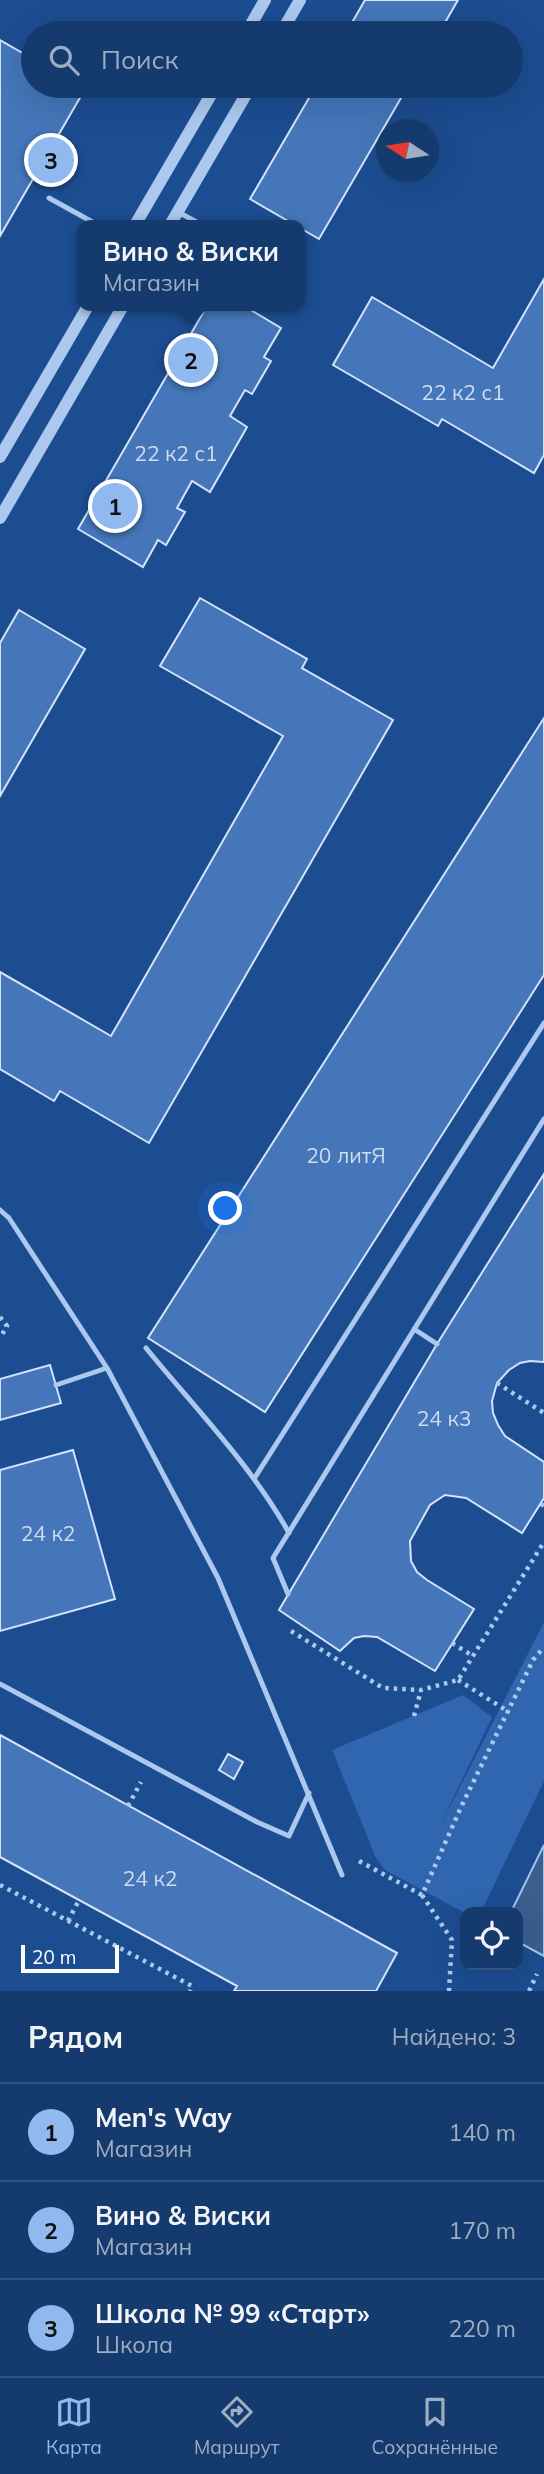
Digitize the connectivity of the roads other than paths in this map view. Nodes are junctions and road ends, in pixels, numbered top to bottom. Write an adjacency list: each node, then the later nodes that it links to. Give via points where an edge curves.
1 (265, 0): 3 (street)
2 (300, 0): 4 (street)
3 (253, 21)
4 (288, 21)
5 (209, 98): 10 (street)
6 (244, 98): 8 (street)
7 (49, 198): 9 (lane)
8 (178, 212): 11 (street); 12 (lane)
9 (89, 220)
10 (138, 220)
11 (173, 220)
12 (193, 220)
13 (85, 311): 15 (street)
14 (120, 311): 16 (street)
15 (0, 457)
16 (0, 518)
17 (544, 1023): 25 (lane)
18 (544, 1119): 20 (lane)
19 (0, 1210): 23 (lane)
20 (414, 1329): 21 (lane); 26 (lane)
21 (437, 1344)
22 (146, 1348): 25 (lane)
23 (107, 1368): 24 (lane); 29 (lane, via 218,1578)
24 (56, 1385)
25 (254, 1479): 26 (lane)
26 (289, 1532): 27 (lane, via 274,1558)
27 (288, 1594)
28 (0, 1684): 29 (lane, via 289,1836)
29 (309, 1793): 30 (lane)
30 (342, 1875)

